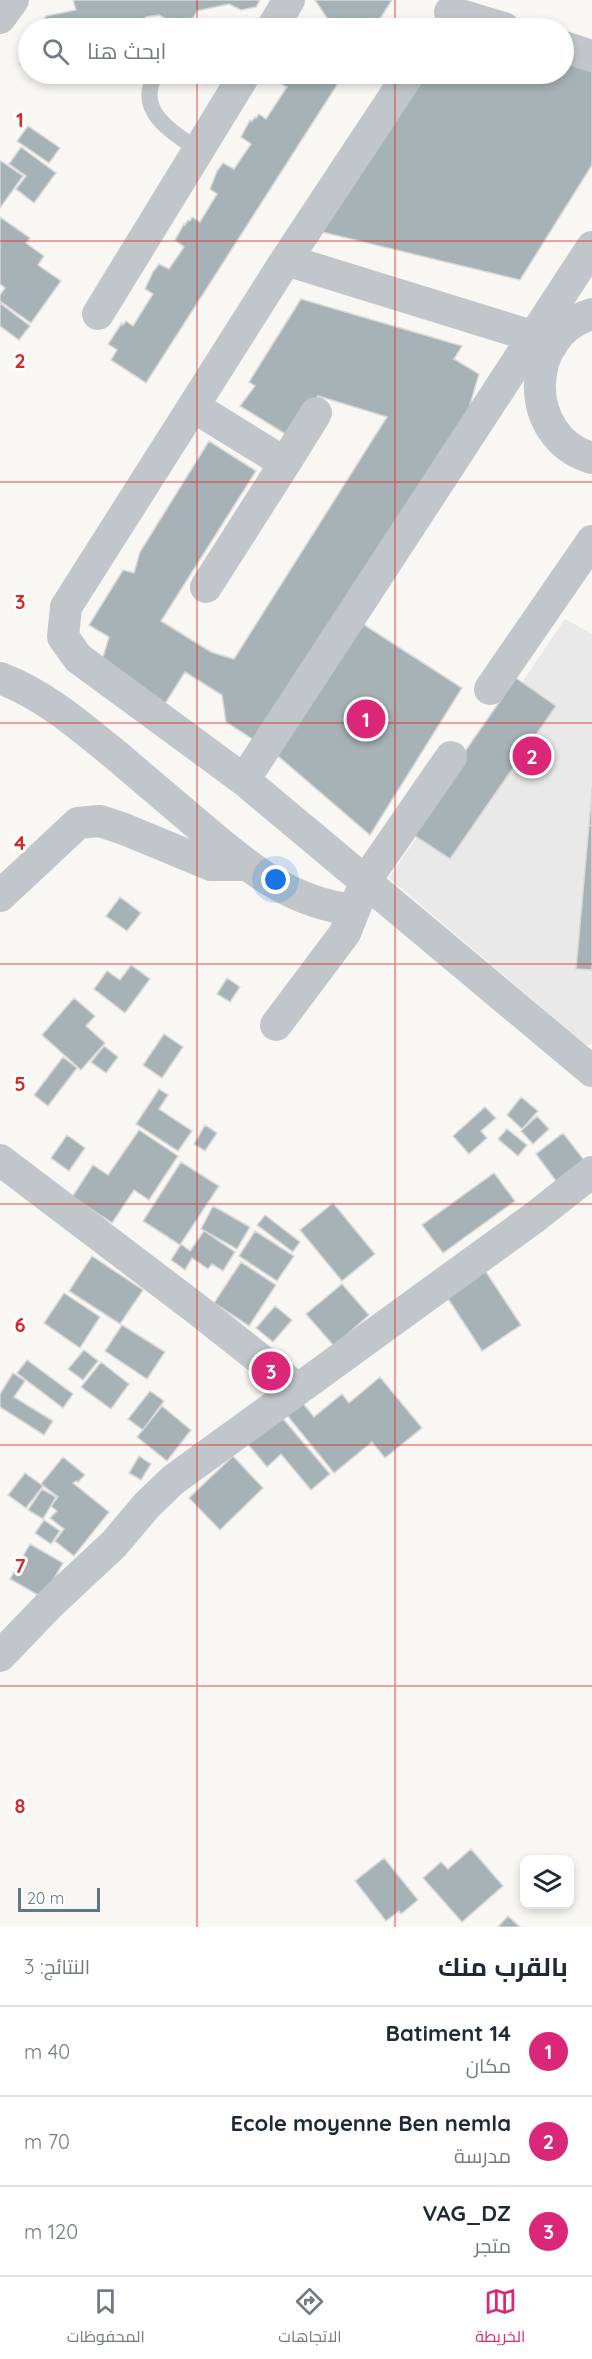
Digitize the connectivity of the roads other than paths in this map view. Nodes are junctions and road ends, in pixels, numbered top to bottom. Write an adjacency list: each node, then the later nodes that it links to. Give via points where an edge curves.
1 (14, 0): 4 (street)
2 (289, 0): 5 (street)
3 (449, 14): 6 (street)
4 (0, 18)
5 (278, 18)
6 (465, 18)
7 (574, 50): 8 (street)
8 (592, 56)
9 (153, 84): 12 (lane, via 150,95 153,112)
10 (238, 84): 12 (street)
11 (402, 84): 14 (street)
12 (198, 150): 15 (street)
13 (592, 247): 17 (street)
14 (286, 260): 17 (street); 18 (street)
15 (98, 314)
16 (592, 314): 17 (street)
17 (543, 341): 20 (street, via 548,349 539,374 540,400 549,424 566,445); 27 (street)
18 (194, 407): 21 (street); 27 (street, via 66,607 63,637 78,658)
19 (316, 413): 21 (street)
20 (592, 458)
21 (285, 463): 23 (street)
22 (592, 541): 25 (street)
23 (206, 587)
24 (0, 678): 28 (street, via 64,712)
25 (490, 689)
26 (451, 757): 29 (street)
27 (244, 780): 29 (street)
28 (246, 865): 30 (street, via 212,865 99,821 78,823); 31 (street, via 290,892 329,907)
29 (366, 880): 31 (street); 33 (street)
30 (0, 896)
31 (354, 910): 32 (street, via 345,933)
32 (276, 1025)
33 (592, 1071)
34 (0, 1160): 36 (street)
35 (592, 1172): 36 (street)
36 (298, 1389): 37 (street, via 173,1480)
37 (0, 1656)

